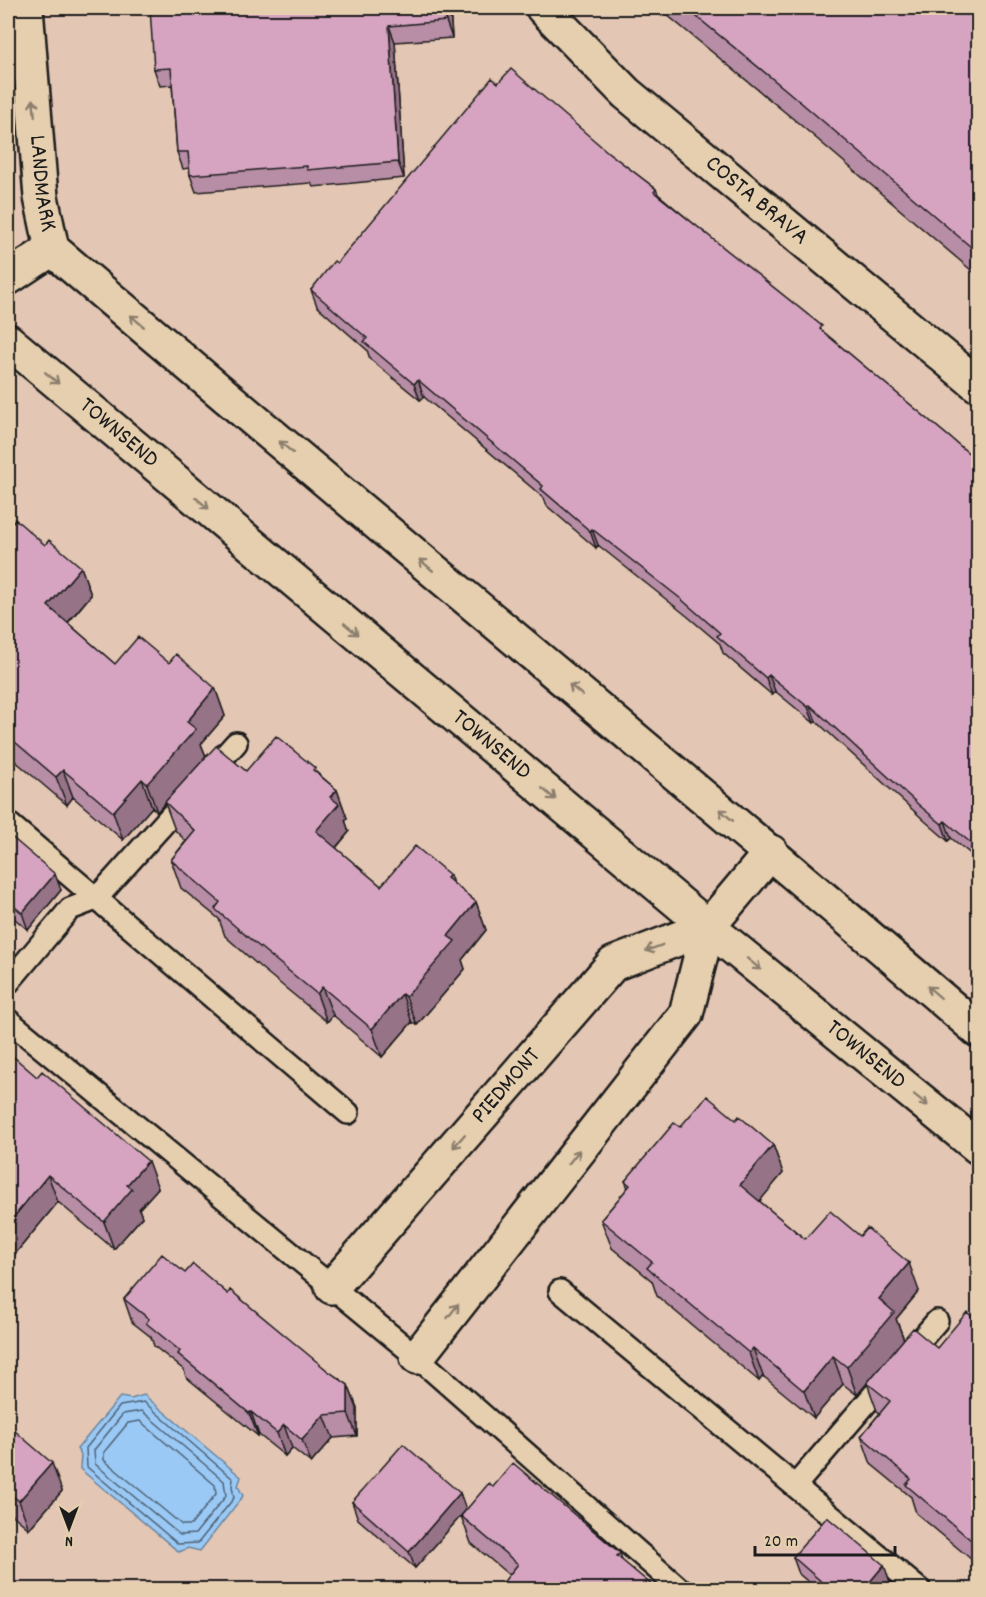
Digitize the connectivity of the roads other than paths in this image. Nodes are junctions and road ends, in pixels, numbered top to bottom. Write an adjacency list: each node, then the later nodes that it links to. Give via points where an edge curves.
1 (26, 8): 3 (street, LANDMARK, one-way to 1, via 41,197)
2 (543, 8): 6 (street, COSTA BRAVA, via 626,93)
3 (52, 249): 4 (street); 9 (street, one-way to 3)
4 (8, 278)
5 (8, 341): 11 (street, TOWNSEND, one-way to 11)
6 (978, 385)
7 (236, 743): 10 (lane)
8 (8, 823): 10 (lane)
9 (771, 852): 11 (street, PIEDMONT); 14 (street, one-way to 9)
10 (96, 899): 12 (lane, via 70,909); 15 (lane)
11 (708, 927): 16 (street, TOWNSEND, one-way to 16); 17 (street, PIEDMONT, one-way to 17, via 613,963); 20 (street, PIEDMONT, one-way to 11, via 686,1014)
12 (8, 984)
13 (8, 1020): 17 (lane)
14 (978, 1030)
15 (348, 1113)
16 (978, 1147)
17 (332, 1287): 20 (lane)
18 (560, 1291): 21 (lane)
19 (937, 1321): 21 (lane)
20 (417, 1357): 23 (lane)
21 (795, 1486): 22 (lane)
22 (917, 1588)
23 (681, 1590)

